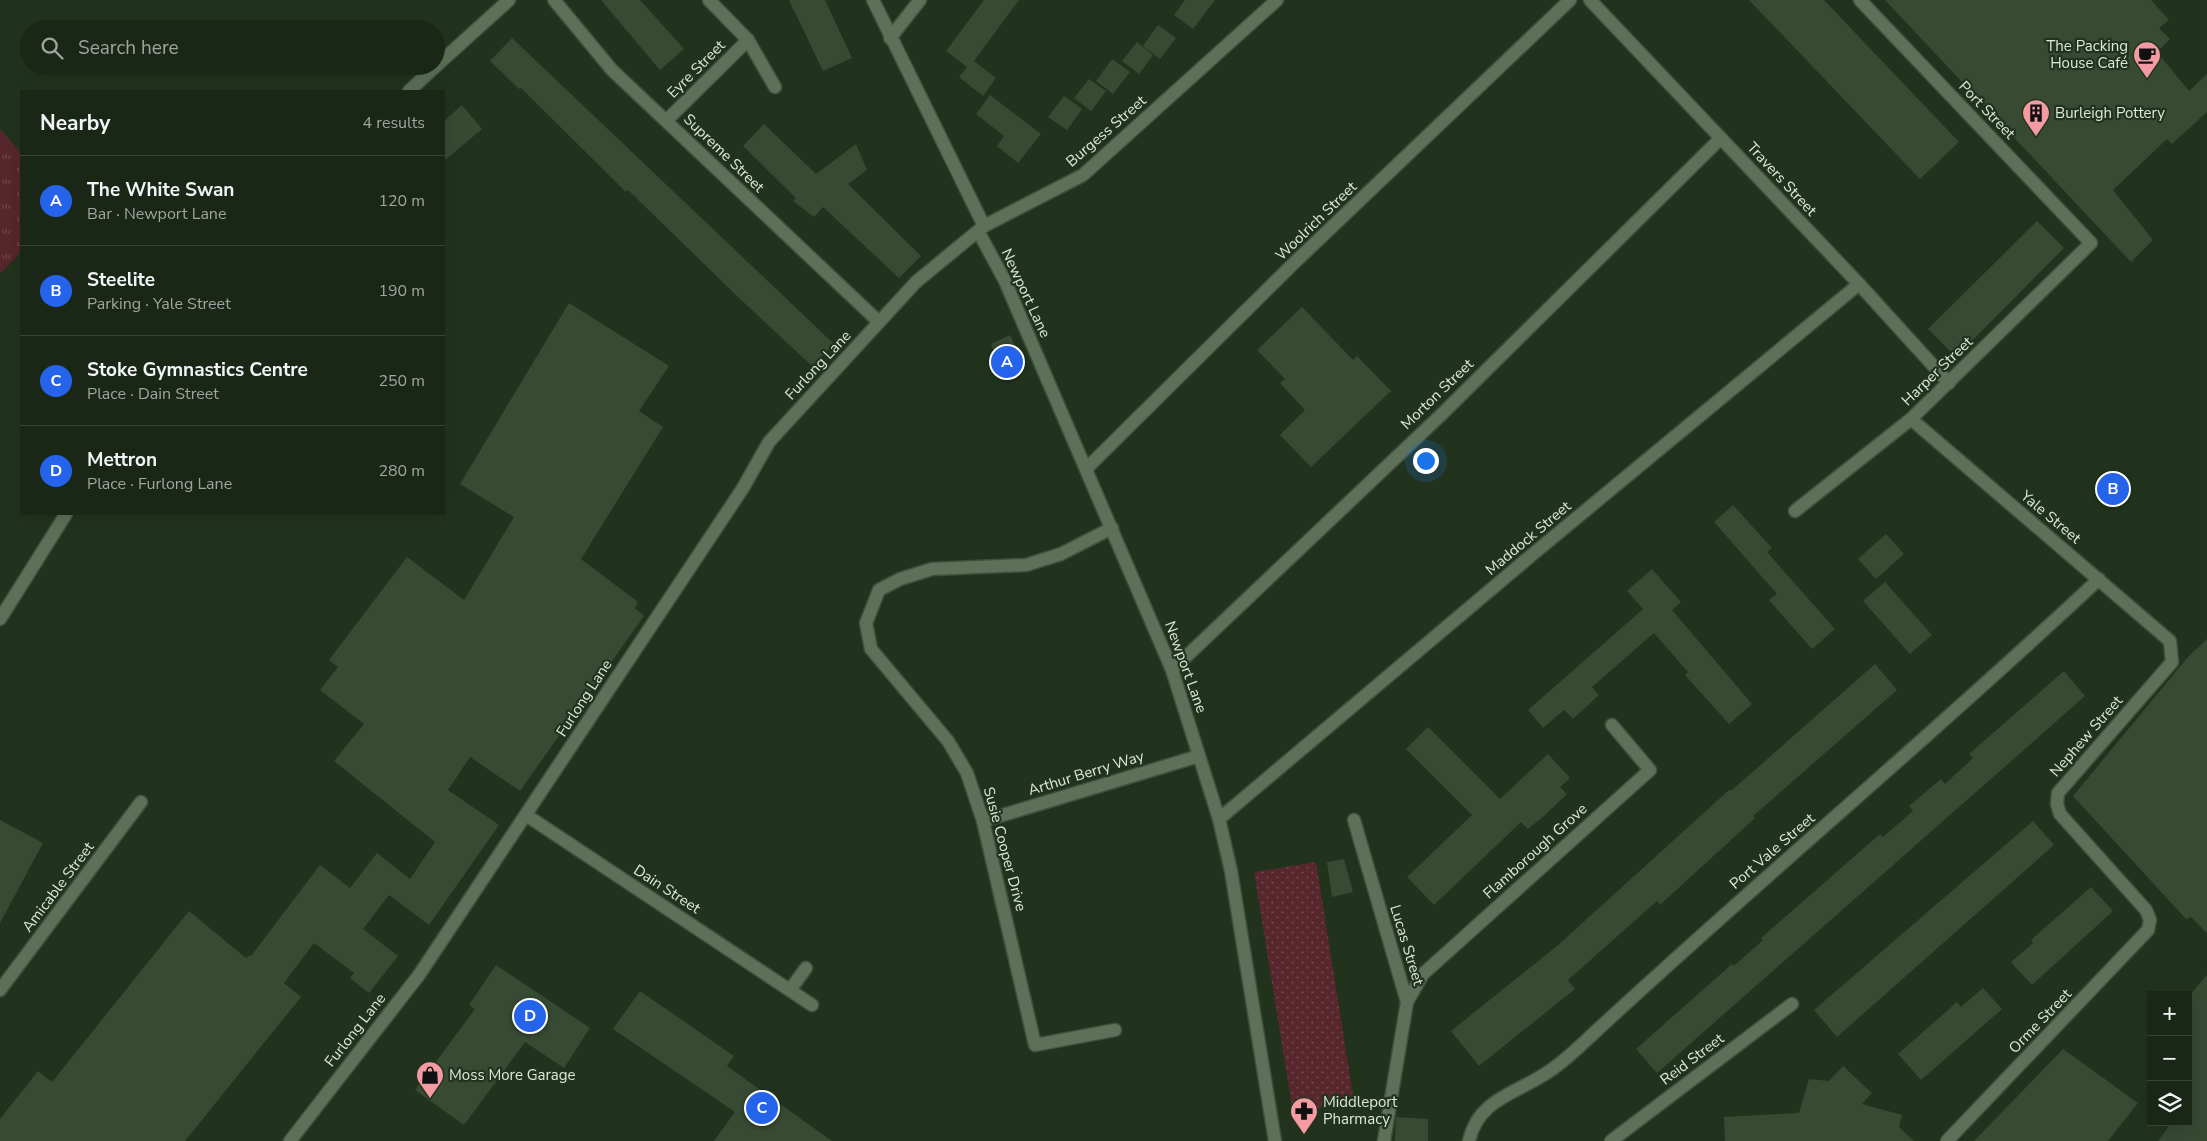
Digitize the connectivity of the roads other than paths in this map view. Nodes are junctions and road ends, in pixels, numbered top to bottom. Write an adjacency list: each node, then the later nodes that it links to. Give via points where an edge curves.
1 (508, 0): 12 (street)
2 (554, 0): 16 (street, Supreme Street, via 612,70)
3 (709, 0): 11 (street, Eyre Street)
4 (873, 0): 10 (street, Newport Lane)
5 (920, 0): 10 (street)
6 (1277, 0): 18 (street, Burgess Street, via 1083,175)
7 (1570, 0): 25 (street, Woolrich Street, via 1296,262)
8 (1590, 0): 17 (street, Travers Street)
9 (1860, 0): 19 (street, Port Street)
10 (890, 38): 18 (street, Newport Lane)
11 (748, 40): 14 (street, Eyre Street); 16 (street, Eyre Street)
12 (445, 58)
13 (426, 75): 15 (street)
14 (775, 87)
15 (410, 90)
16 (667, 120): 22 (street, Supreme Street)
17 (1721, 138): 21 (street, Travers Street); 32 (street, Morton Street, via 1443,413)
18 (981, 229): 20 (street, Burgess Street); 25 (street, Newport Lane)
19 (2091, 243): 23 (street, Harper Street)
20 (916, 282): 22 (street, Furlong Lane)
21 (1860, 284): 23 (street, Travers Street); 37 (street, Maddock Street)
22 (880, 322): 36 (street, Furlong Lane, via 769,442)
23 (1949, 383): 24 (street, Harper Street)
24 (1910, 419): 26 (street, Harper Street); 29 (street, Yale Street)
25 (1087, 468): 28 (street, Newport Lane)
26 (1795, 511)
27 (65, 515): 30 (street)
28 (1112, 528): 32 (street, Newport Lane); 39 (street, Susie Cooper Drive, via 1061,554 1026,565 932,569 879,590 866,623 870,649 948,741 966,773)
29 (2099, 579): 31 (street, Yale Street); 51 (street, Port Vale Street, via 2002,670 1666,966 1571,1054 1547,1073 1489,1106 1477,1118)
30 (0, 619)
31 (2170, 641): 40 (street, Nephew Street, via 2172,662 2058,793 2057,804 2060,814 2146,910)
32 (1172, 670): 34 (street, Newport Lane)
33 (1612, 724): 44 (street, Flamborough Grove, via 1650,770 1423,974)
34 (1199, 756): 37 (street, Newport Lane); 39 (street, Arthur Berry Way)
35 (141, 802): 42 (street, Amicable Street)
36 (526, 816): 43 (street, Dain Street); 48 (street, Furlong Lane, via 419,975)
37 (1219, 819): 49 (street, Newport Lane, via 1231,871)
38 (1354, 820): 44 (street, Lucas Street)
39 (983, 821): 47 (street, Susie Cooper Drive, via 1035,1046)
40 (2150, 920): 53 (street, Orme Street, via 2148,930)
41 (806, 968): 43 (street)
42 (0, 990)
43 (790, 990): 46 (street, Dain Street)
44 (1407, 1002): 50 (street, Lucas Street)
45 (1792, 1004): 52 (street, Reid Street)
46 (812, 1005)
47 (1115, 1030)
48 (293, 1140)
49 (1276, 1141)
50 (1384, 1141)
51 (1469, 1141)
52 (1611, 1141)
53 (1947, 1141)

